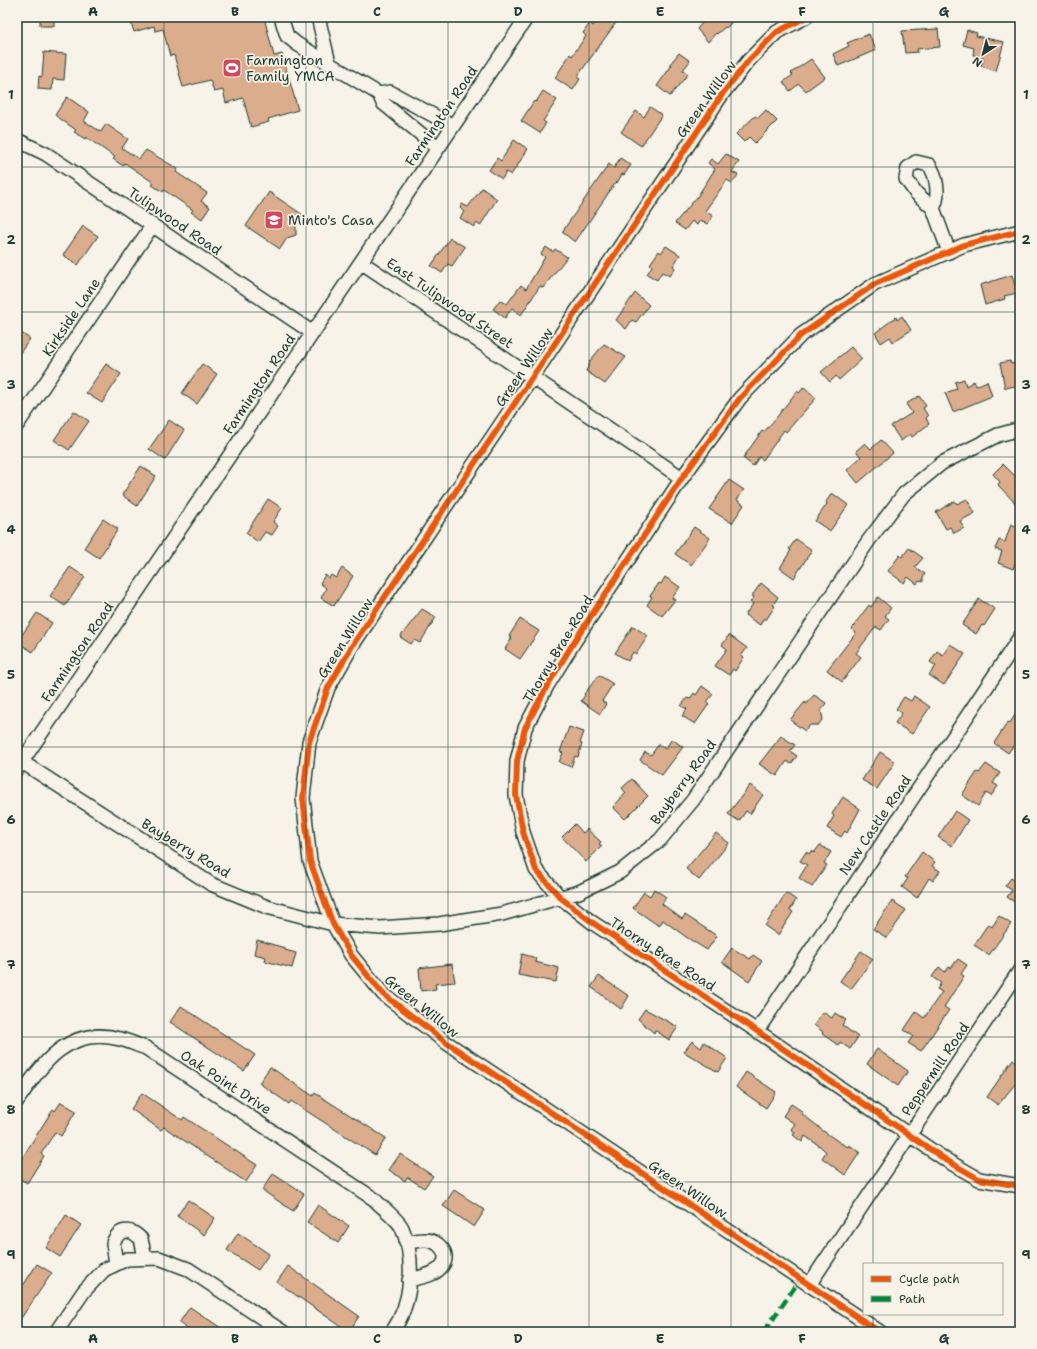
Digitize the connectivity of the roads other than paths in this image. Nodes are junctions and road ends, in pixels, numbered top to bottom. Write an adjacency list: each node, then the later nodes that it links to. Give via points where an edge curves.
1 (281, 17): 5 (street, via 287,36)
2 (318, 17): 5 (street)
3 (806, 17): 16 (street, Green Willow, via 777,32 749,60 723,93)
4 (523, 19): 7 (street, Farmington Road)
5 (329, 63): 6 (street)
6 (379, 94): 7 (street, via 390,92); 9 (street, via 383,104)
7 (453, 126): 9 (street, Farmington Road)
8 (17, 140): 11 (street, Tulipwood Road, via 46,154)
9 (438, 148): 14 (street, Farmington Road)
10 (933, 208): 13 (street)
11 (152, 226): 15 (street, Tulipwood Road); 17 (street, Kirkside Lane)
12 (1020, 231): 13 (street, Thorny Brae Road, via 964,245)
13 (949, 252): 19 (street, Thorny Brae Road, via 875,284 800,335 740,398)
14 (360, 262): 15 (street, Farmington Road); 16 (street, East Tulipwood Street)
15 (313, 333): 21 (street, Farmington Road)
16 (531, 377): 19 (street, East Tulipwood Street); 23 (street, Green Willow, via 352,646 328,688 309,742 303,798 310,861)
17 (17, 425)
18 (1020, 429): 22 (street, Bayberry Road, via 998,435 942,463 904,494 869,540 695,798 661,839 620,872)
19 (682, 478): 22 (street, Thorny Brae Road, via 574,642 525,728 517,761 516,795 523,832 536,870)
20 (1020, 637): 25 (street, New Castle Road)
21 (19, 766): 23 (street, Bayberry Road, via 211,884 267,907)
22 (561, 898): 23 (street, Bayberry Road, via 502,914 439,924 380,928); 25 (street, Thorny Brae Road, via 593,923)
23 (333, 924): 33 (street, Green Willow, via 351,955 383,994 447,1043)
24 (1020, 970): 27 (street, Peppermill Road)
25 (757, 1031): 27 (street, Thorny Brae Road)
26 (17, 1100): 29 (street, Oak Point Drive, via 53,1053 67,1044 86,1037 119,1038 146,1048 374,1199 401,1227)
27 (909, 1135): 28 (street, Thorny Brae Road, via 979,1179); 33 (street, Peppermill Road)
28 (1020, 1186)
29 (406, 1242): 32 (street, Oak Point Drive, via 409,1254); 32 (street, via 426,1240 438,1244 444,1250 446,1258 441,1268)
30 (146, 1258): 31 (street, via 128,1259); 31 (street, via 141,1239 130,1231 124,1231 119,1233 113,1243); 35 (street, via 159,1258 188,1269)
31 (116, 1264): 34 (street, via 104,1270 84,1291)
32 (409, 1280): 36 (street, Oak Point Drive, via 408,1293)
33 (809, 1285): 37 (street, Green Willow)
34 (56, 1332)
35 (283, 1332)
36 (392, 1332)
37 (880, 1332)

